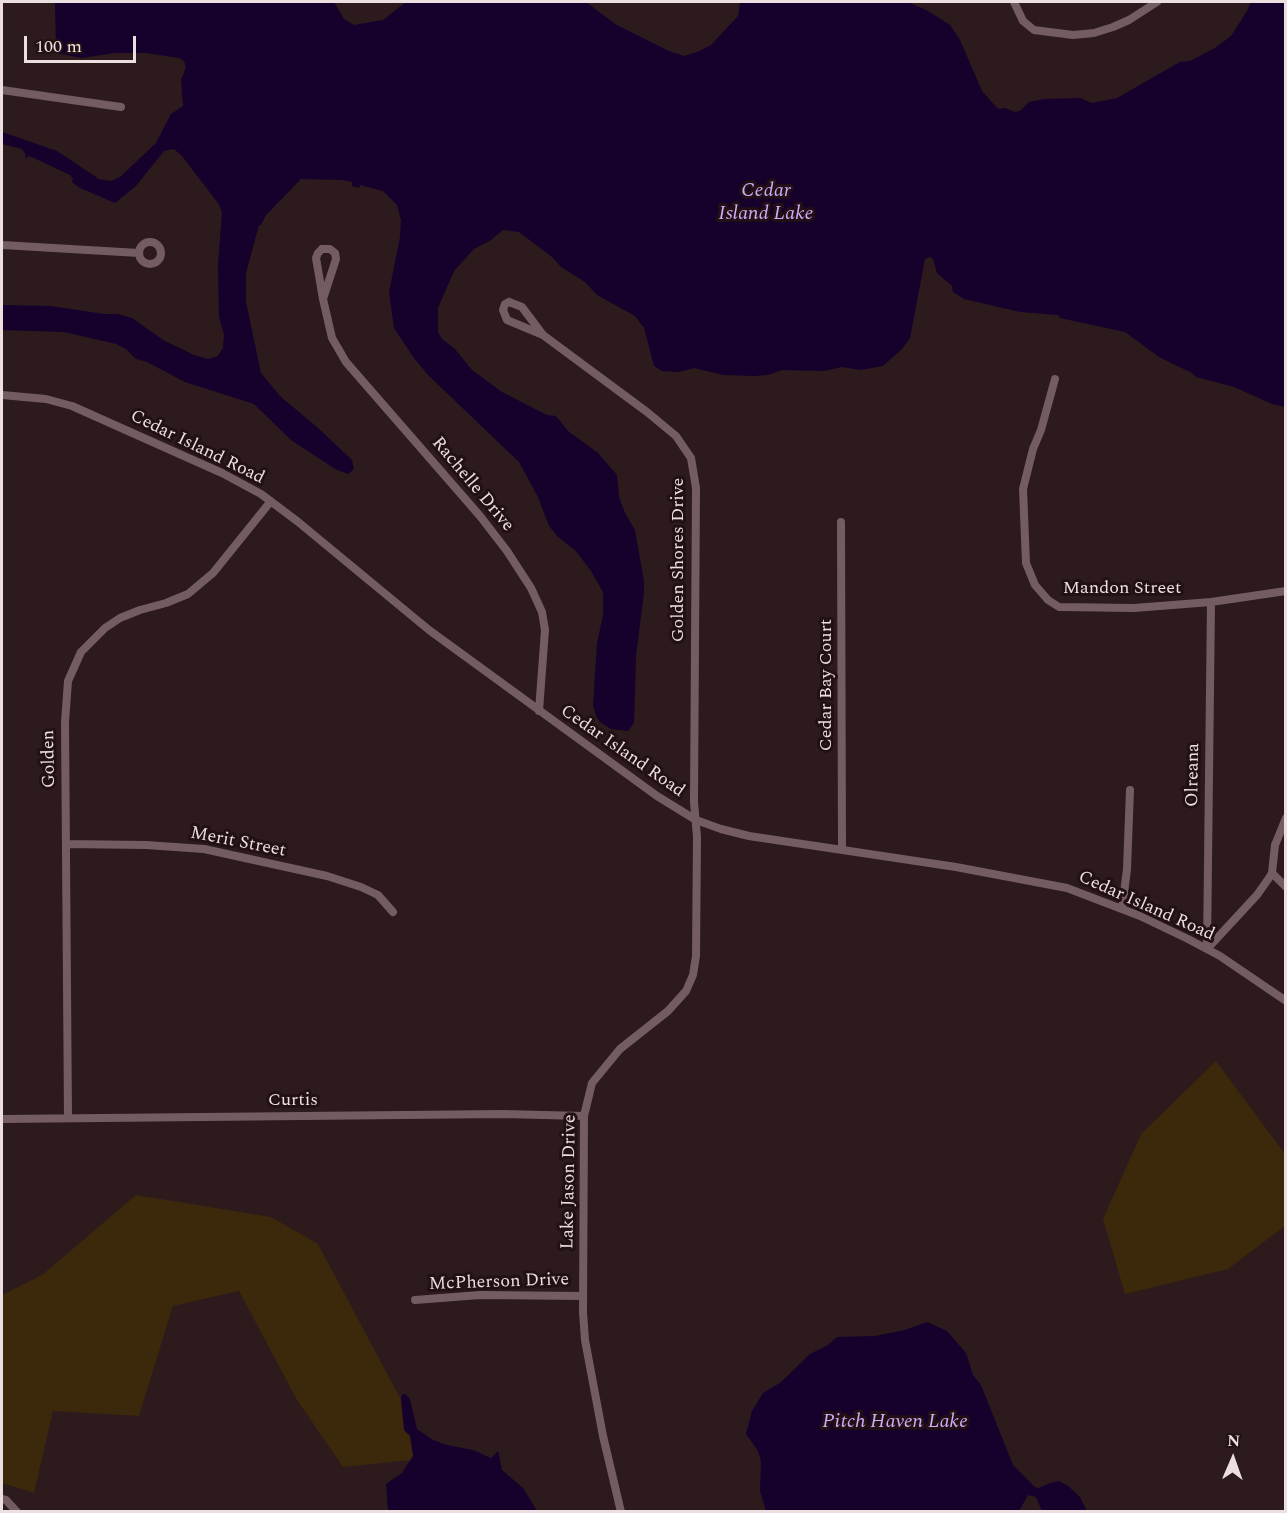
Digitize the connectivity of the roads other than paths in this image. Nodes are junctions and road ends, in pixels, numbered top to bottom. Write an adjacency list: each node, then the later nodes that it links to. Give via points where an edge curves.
1 (1014, 2): 2 (street, via 1023,21 1034,30 1073,35 1113,27)
2 (1157, 2)
3 (2, 90): 4 (street)
4 (121, 106)
5 (2, 245): 6 (street)
6 (139, 253)
7 (323, 299): 7 (street, Rachelle Drive, via 336,259 328,249 320,251 316,258); 15 (street, Rachelle Drive, via 332,338 345,362 480,516 531,588 544,626)
8 (543, 335): 8 (street, Golden Shores Drive, via 522,307 512,302 505,304 507,320); 18 (street, Golden Shores Drive, via 668,429 684,445 692,462 696,488)
9 (1055, 379): 14 (street, Mandon Street, via 1023,489 1026,563 1035,585 1059,607 1134,608)
10 (2, 395): 11 (street, Cedar Island Road, via 46,399 81,409 222,473)
11 (271, 501): 15 (street, Cedar Island Road, via 429,630); 19 (street, Golden, via 213,573 188,594 120,618 81,652 68,681 64,722)
12 (842, 522): 20 (street, Cedar Bay Court)
13 (1286, 591): 14 (street, Mandon Street)
14 (1211, 602): 25 (street, Olreana)
15 (539, 711): 18 (street, Cedar Island Road)
16 (1130, 790): 23 (street)
17 (1286, 818): 21 (street, via 1275,845)
18 (696, 820): 20 (street, Cedar Island Road, via 732,832); 27 (street, Lake Jason Drive, via 697,938 693,975 686,991 668,1011 620,1049 592,1083)
19 (66, 844): 24 (street, Merit Street, via 204,849 361,886 378,895); 28 (street, Golden)
20 (842, 849): 23 (street, Cedar Island Road, via 1048,883)
21 (1272, 873): 22 (street); 25 (street)
22 (1286, 887)
23 (1122, 909): 25 (street, Cedar Island Road)
24 (393, 912)
25 (1207, 949): 26 (street, Cedar Island Road)
26 (1286, 1001)
27 (584, 1116): 28 (street, Curtis); 30 (street, Lake Jason Drive)
28 (68, 1118): 29 (street, Curtis)
29 (2, 1119)
30 (583, 1296): 31 (street, McPherson Drive, via 480,1295); 34 (street, Lake Jason Drive, via 585,1340)
31 (415, 1300)
32 (2, 1499): 33 (street)
33 (17, 1512)
34 (621, 1512)

